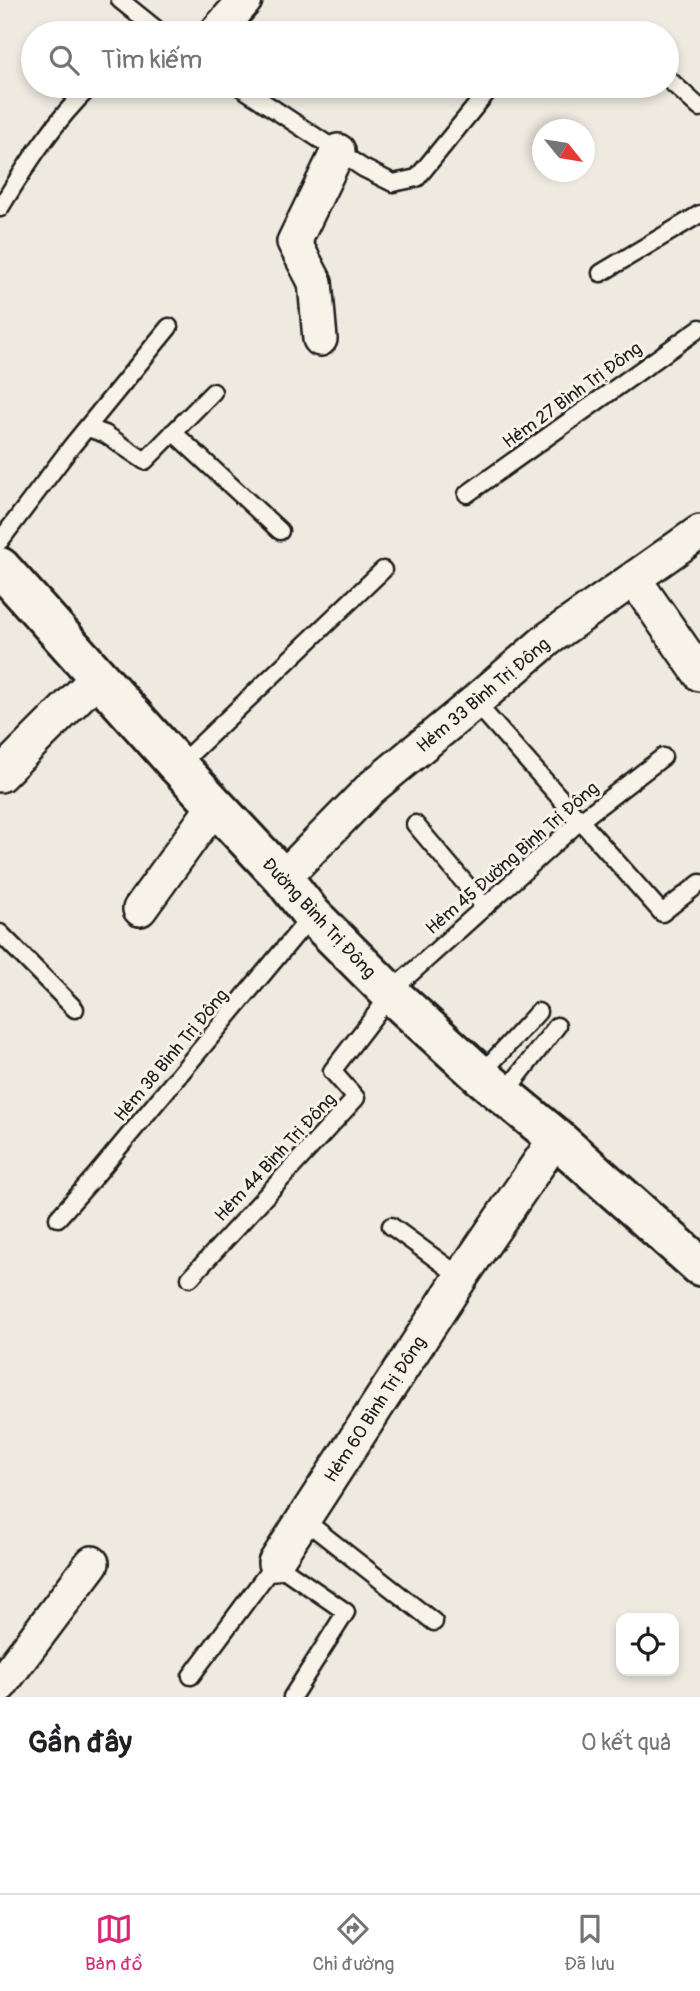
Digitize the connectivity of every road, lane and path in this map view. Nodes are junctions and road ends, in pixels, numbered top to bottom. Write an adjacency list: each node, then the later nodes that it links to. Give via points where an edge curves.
1 (120, 0): 3 (lane)
2 (246, 0): 4 (street)
3 (142, 21)
4 (227, 21)
5 (679, 89): 9 (lane)
6 (78, 98): 11 (lane)
7 (257, 98): 10 (lane)
8 (482, 98): 10 (lane, via 417,178 393,183)
9 (700, 108)
10 (338, 151): 16 (street, via 294,242 316,282)
11 (0, 208)
12 (700, 214): 13 (lane)
13 (601, 273)
14 (169, 327): 18 (lane)
15 (700, 328): 20 (lane, Hẻm 27 Bình Trị Đông)
16 (320, 339)
17 (213, 392): 19 (lane)
18 (88, 428): 19 (lane, via 145,461); 23 (lane)
19 (173, 432): 21 (lane)
20 (467, 494)
21 (279, 531)
22 (700, 532): 26 (street, Hẻm 33 Bình Trị Đông)
23 (0, 541)
24 (0, 566): 28 (street, Đường Bình Trị Đông)
25 (383, 570): 31 (lane)
26 (634, 579): 27 (street); 29 (street, Hẻm 33 Bình Trị Đông, via 548,639)
27 (700, 674)
28 (98, 677): 31 (street, Đường Bình Trị Đông); 32 (street)
29 (475, 702): 34 (lane); 36 (street, Hẻm 33 Bình Trị Đông, via 371,788)
30 (663, 757): 34 (lane, Hẻm 45 Đường Bình Trị Đông)
31 (178, 766): 33 (street, Đường Bình Trị Đông)
32 (0, 775)
33 (215, 805): 36 (street, Đường Bình Trị Đông); 39 (street)
34 (581, 820): 37 (lane, via 662,913); 38 (lane, Hẻm 45 Đường Bình Trị Đông)
35 (415, 824): 38 (lane)
36 (283, 878): 40 (street, Đường Bình Trị Đông)
37 (700, 883)
38 (485, 907): 42 (lane, Hẻm 45 Đường Bình Trị Đông)
39 (140, 909)
40 (312, 915): 42 (street, Đường Bình Trị Đông); 48 (lane, Hẻm 38 Bình Trị Đông)
41 (0, 933): 43 (lane)
42 (390, 993): 46 (street, Đường Bình Trị Đông); 52 (lane, Hẻm 44 Bình Trị Đông, via 332,1071 356,1098)
43 (75, 1009)
44 (538, 1012): 46 (lane)
45 (557, 1026): 46 (lane)
46 (492, 1085): 47 (street, Đường Bình Trị Đông)
47 (556, 1138): 50 (street, Đường Bình Trị Đông); 51 (street, Hẻm 60 Bình Trị Đông)
48 (58, 1218)
49 (391, 1226): 51 (lane)
50 (700, 1266)
51 (461, 1277): 53 (street, Hẻm 60 Bình Trị Đông)
52 (190, 1278)
53 (303, 1519): 55 (street, Hẻm 60 Bình Trị Đông); 56 (lane)
54 (92, 1563): 58 (street)
55 (275, 1563): 57 (lane, Hẻm 60 Bình Trị Đông); 59 (lane, via 346,1612)
56 (434, 1622)
57 (191, 1676)
58 (0, 1685)
59 (292, 1697)

